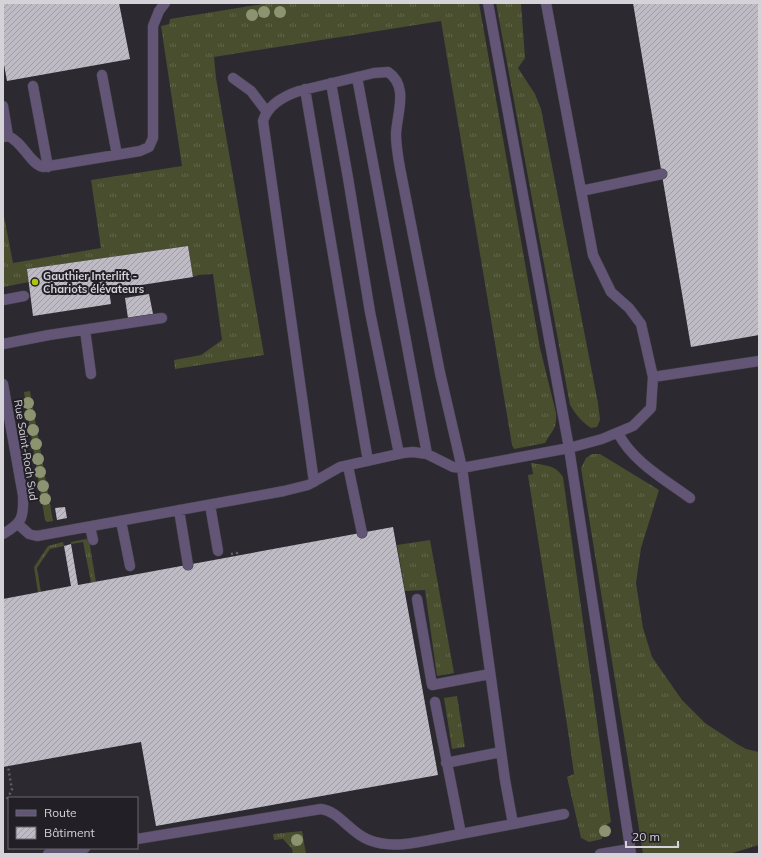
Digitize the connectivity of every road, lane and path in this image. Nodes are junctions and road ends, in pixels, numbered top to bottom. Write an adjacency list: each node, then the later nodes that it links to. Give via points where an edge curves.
1 (165, 3): 13 (street, via 153,26 153,138 145,149)
2 (488, 3): 27 (street)
3 (546, 3): 16 (street)
4 (102, 75): 13 (street)
5 (357, 77): 7 (street); 29 (street); 32 (street, via 388,72 399,85 400,107 396,142 400,168 440,373)
6 (233, 78): 11 (street, via 251,91)
7 (331, 83): 9 (street); 28 (street, via 370,312)
8 (33, 86): 14 (street)
9 (304, 89): 11 (street, via 281,98); 30 (street)
10 (3, 106): 12 (street)
11 (267, 112): 33 (street, via 263,121)
12 (6, 136): 14 (street, via 16,140 35,164 43,168)
13 (117, 155): 14 (street)
14 (48, 166)
15 (662, 174): 16 (street)
16 (581, 191): 24 (street, via 593,255 611,292 629,308 641,324)
17 (24, 296): 18 (street)
18 (3, 300)
19 (162, 318): 20 (street)
20 (85, 330): 21 (street); 23 (street)
21 (3, 344)
22 (759, 361): 24 (street)
23 (91, 374)
24 (653, 377): 26 (street, via 652,408 633,426)
25 (3, 384): 38 (street, Rue Saint-Roch Sud, via 23,495 24,509)
26 (618, 433): 27 (street); 34 (street, via 634,456)
27 (569, 448): 32 (street); 58 (street)
28 (399, 454): 29 (street); 30 (street)
29 (427, 454): 32 (street, via 453,467)
30 (368, 461): 31 (street)
31 (348, 466): 33 (street, via 336,469); 40 (street)
32 (462, 468): 47 (street)
33 (314, 482): 35 (street, via 284,492)
34 (690, 498)
35 (210, 504): 36 (street); 43 (street)
36 (179, 510): 37 (street); 44 (street)
37 (121, 521): 39 (street); 45 (street)
38 (18, 524): 39 (street, via 29,534 37,536); 41 (street)
39 (90, 527): 42 (street)
40 (362, 533)
41 (3, 534)
42 (92, 540)
43 (218, 551)
44 (188, 565)
45 (130, 566)
46 (417, 600): 47 (street, via 432,685)
47 (490, 674): 49 (street)
48 (435, 702): 50 (street)
49 (501, 752): 50 (street); 54 (street)
50 (446, 763): 55 (street)
51 (8, 766): 52 (path, via 12,790)
52 (8, 797)
53 (564, 814): 54 (street)
54 (513, 824): 55 (street)
55 (461, 834): 56 (street, via 411,843 381,844 360,836 333,813 321,809)
56 (138, 839)
57 (78, 849): 59 (street)
58 (631, 852): 60 (street)
59 (48, 854)
60 (600, 854)

